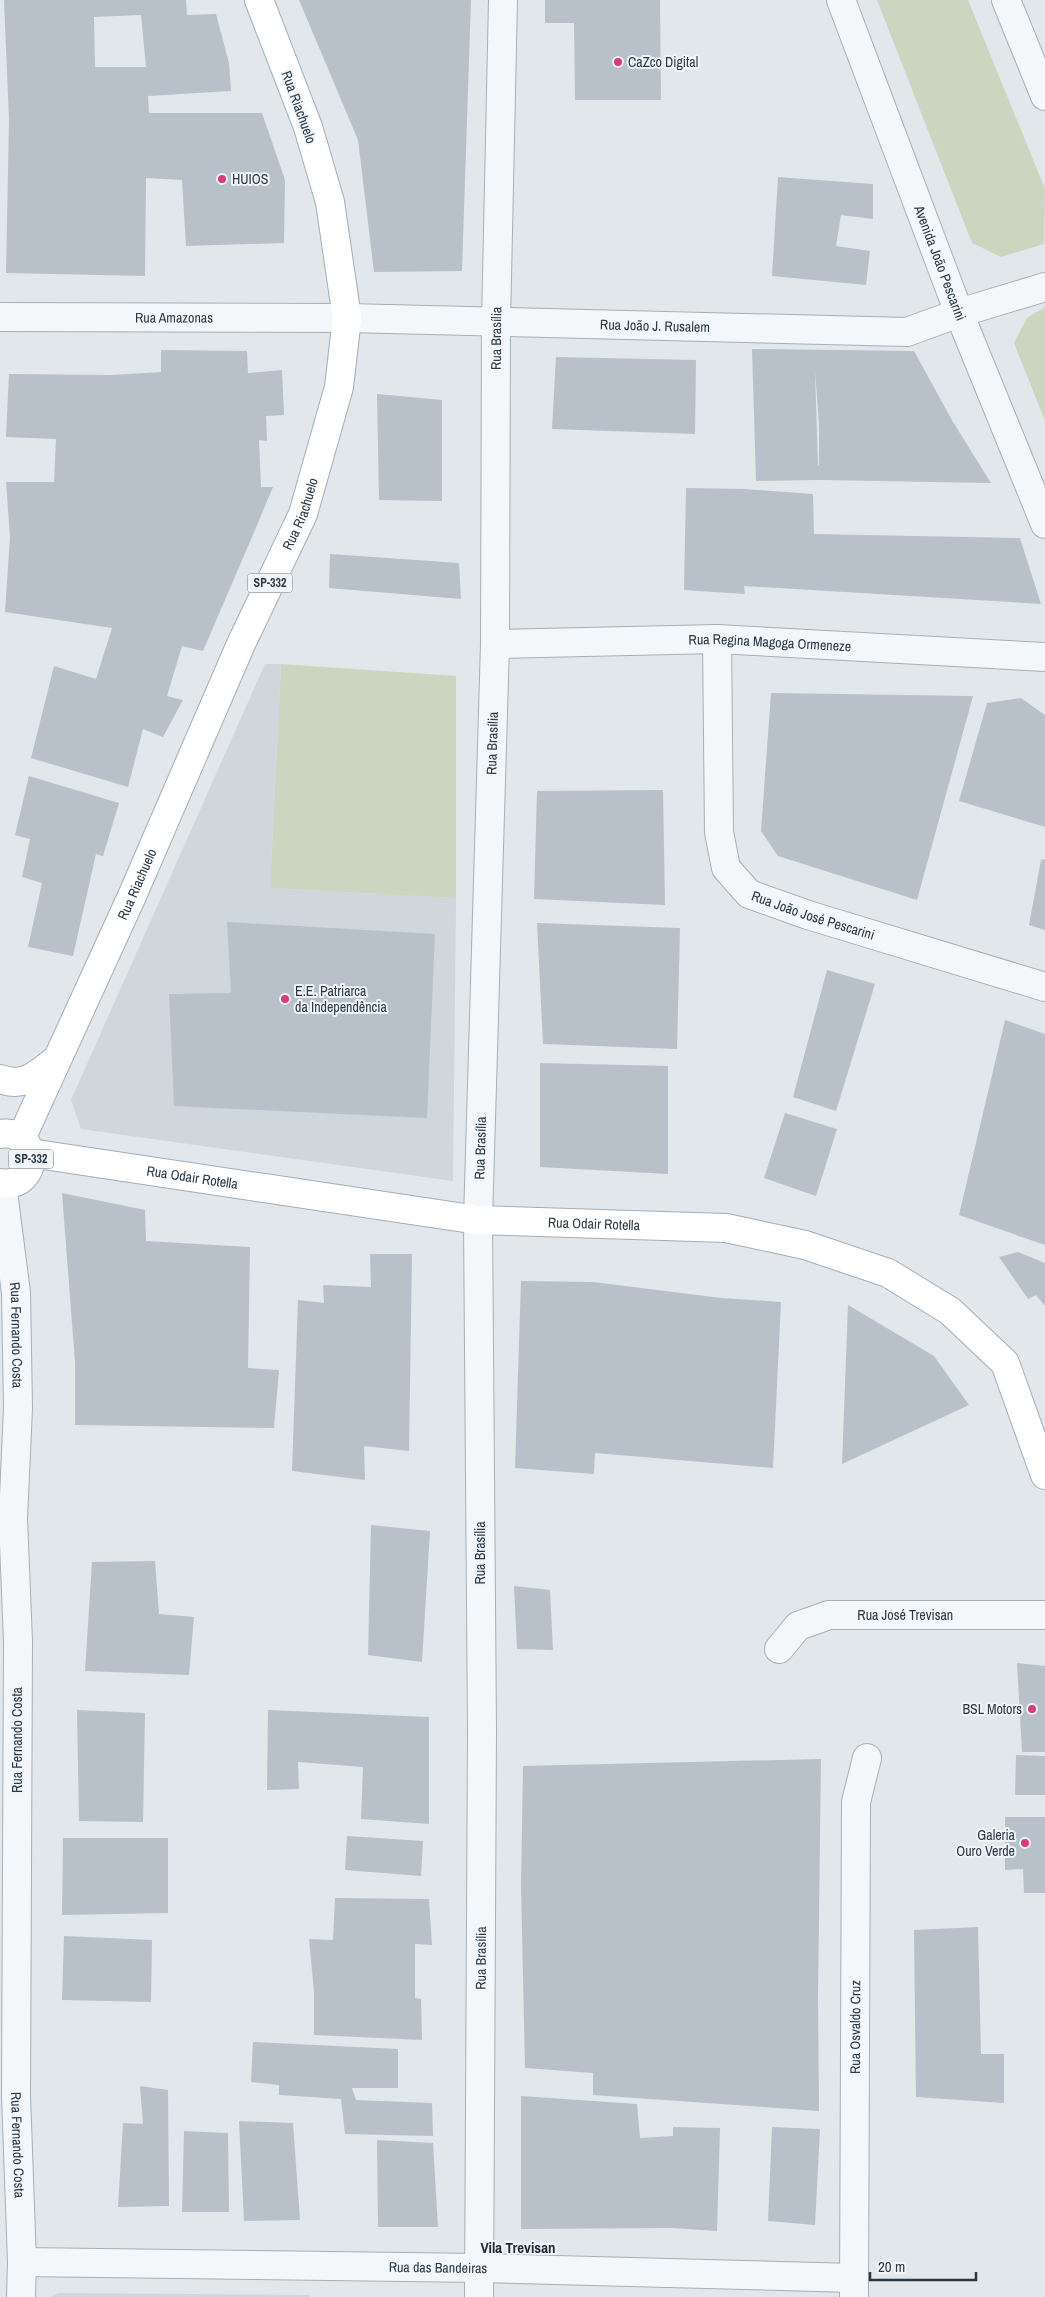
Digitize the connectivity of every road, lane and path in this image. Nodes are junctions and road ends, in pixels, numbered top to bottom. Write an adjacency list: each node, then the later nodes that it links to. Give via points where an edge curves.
1 (259, 0): 9 (main road, Rua Riachuelo / SP-332, via 308,127 330,202)
2 (503, 0): 10 (street, Rua Brasília)
3 (840, 0): 7 (street, Avenida João Pescarini)
4 (1006, 0): 5 (street)
5 (1045, 96)
6 (1045, 287): 7 (street, Rua João J. Rusalem)
7 (959, 313): 10 (street, Rua João J. Rusalem, via 907,332); 11 (street, Avenida João Pescarini)
8 (0, 317): 9 (street, Rua Amazonas)
9 (347, 318): 10 (street, Rua João J. Rusalem); 16 (main road, Rua Riachuelo / SP-332, via 339,387 303,514 241,644)
10 (496, 322): 13 (street, Rua Brasília)
11 (1045, 524)
12 (717, 639): 13 (street, Rua Regina Magoga Ormeneze); 14 (street, Rua Regina Magoga Ormeneze); 15 (street, Rua João José Pescarini, via 719,832 726,868 749,894)
13 (494, 644): 20 (street, Rua Brasília)
14 (1045, 657)
15 (1045, 987)
16 (57, 1060): 17 (main road, via 30,1080 13,1084); 18 (main road, Rua Riachuelo / SP-332)
17 (0, 1079)
18 (17, 1142): 19 (main road, SP-332, via 31,1162 21,1179 12,1184); 20 (main road, Rua Odair Rotella)
19 (1, 1184): 25 (street, Rua Fernando Costa, via 16,1293 18,1399 13,1519 18,1641)
20 (478, 1220): 21 (main road, Rua Odair Rotella, via 726,1228 805,1245 888,1273 950,1311 1005,1363); 27 (street, Rua Brasília, via 482,1731)
21 (1045, 1475)
22 (1045, 1615): 23 (street, Rua José Trevisan, via 829,1614 798,1626)
23 (779, 1649)
24 (867, 1758): 28 (street, Rua Osvaldo Cruz, via 856,1802)
25 (8, 2095): 26 (street, Rua Fernando Costa)
26 (22, 2262): 27 (street, Rua das Bandeiras); 29 (street, Rua Fernando Costa)
27 (480, 2268): 28 (street, Rua das Bandeiras); 30 (street, Rua Brasília)
28 (854, 2287)
29 (21, 2297)
30 (479, 2297)

